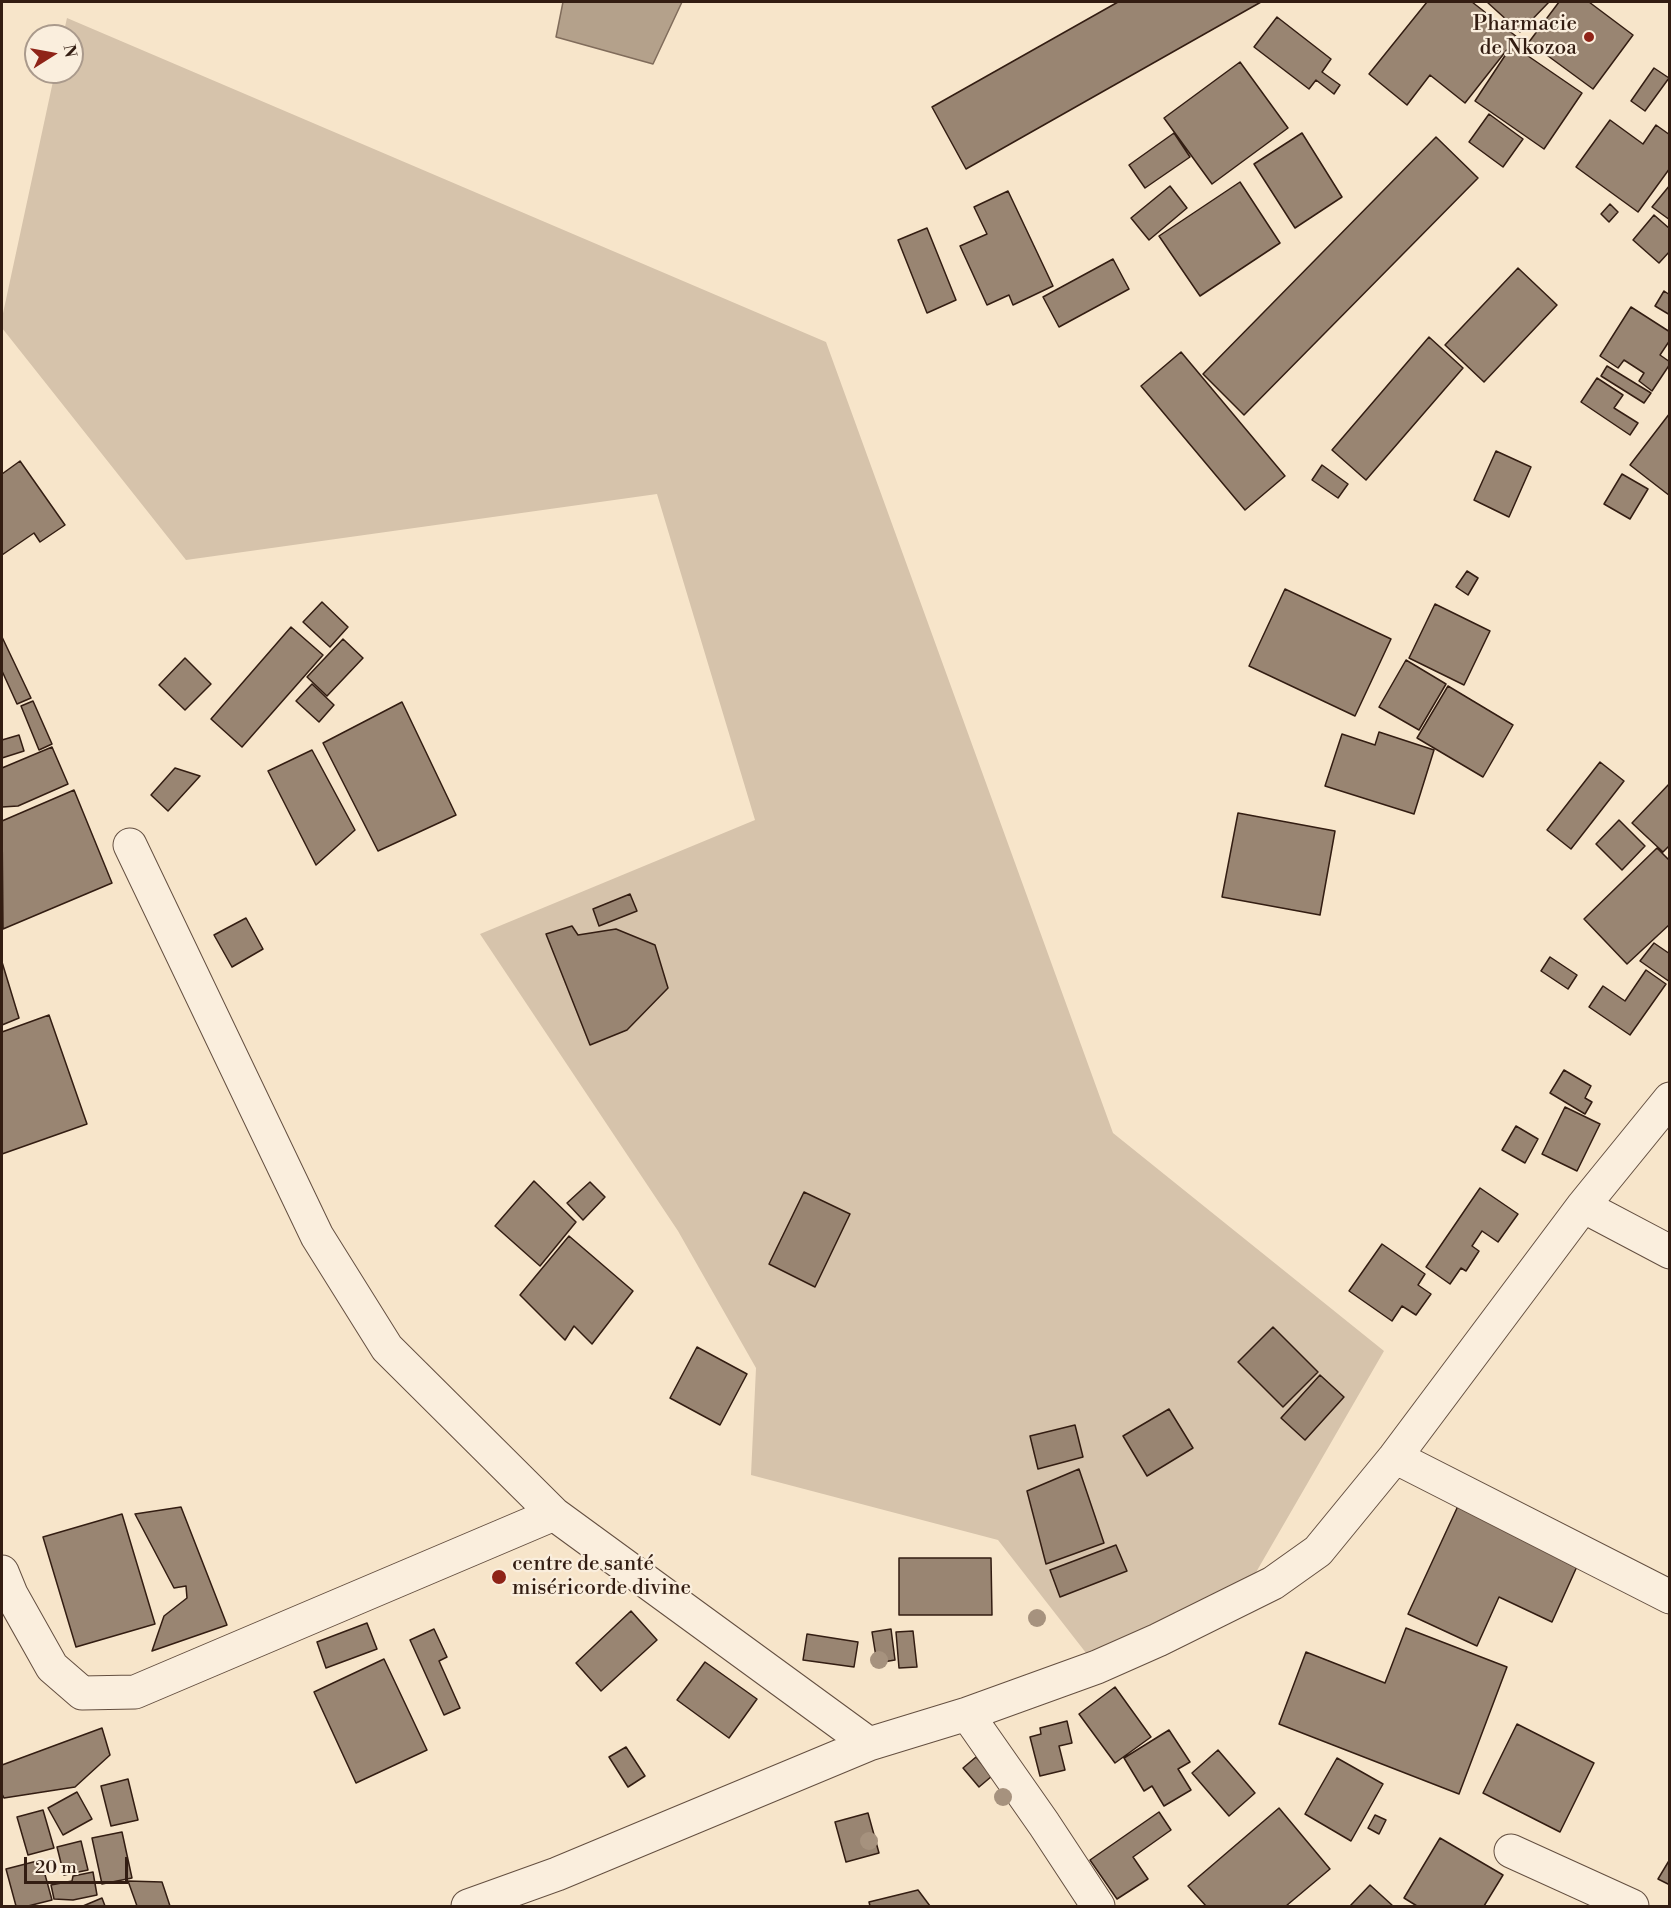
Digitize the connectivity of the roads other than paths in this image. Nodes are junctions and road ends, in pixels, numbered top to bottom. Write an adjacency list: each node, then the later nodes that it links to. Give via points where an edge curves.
1 (130, 845): 6 (street, via 317,1236 387,1348)
2 (1670, 1099): 3 (street)
3 (1584, 1206): 4 (street); 5 (street)
4 (1670, 1252)
5 (1395, 1457): 8 (street); 9 (street, via 1318,1551 1273,1583 1097,1667)
6 (554, 1514): 7 (street, via 135,1692 82,1693 52,1667); 10 (street)
7 (2, 1572)
8 (1670, 1597)
9 (967, 1714): 10 (street); 13 (street)
10 (869, 1744): 12 (street, via 557,1874)
11 (1511, 1851): 14 (street)
12 (468, 1906)
13 (1098, 1906)
14 (1632, 1906)

